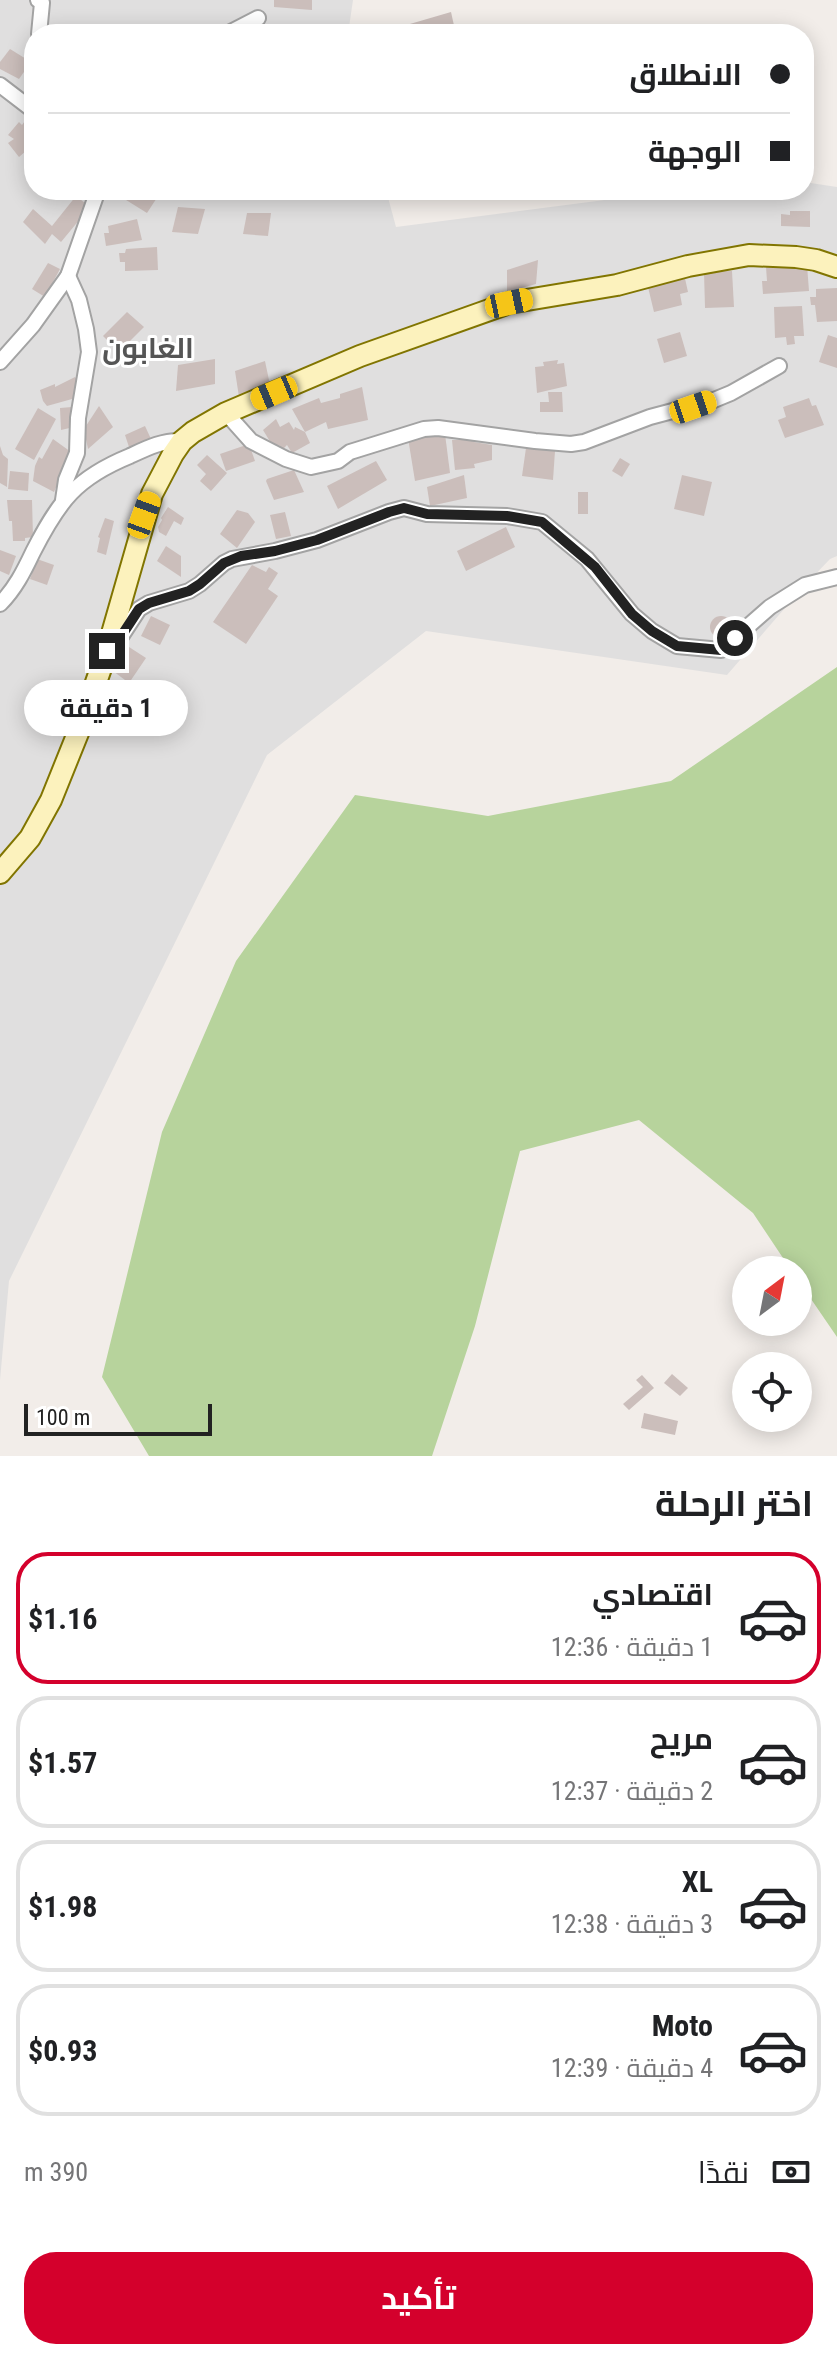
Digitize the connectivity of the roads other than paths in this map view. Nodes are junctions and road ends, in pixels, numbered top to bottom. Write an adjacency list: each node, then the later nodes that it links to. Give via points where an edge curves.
1 (38, 0): 3 (street)
2 (258, 18): 4 (street)
3 (40, 24)
4 (246, 24)
5 (0, 85): 6 (street)
6 (24, 103)
7 (95, 200): 9 (street)
8 (837, 267): 12 (main road, via 796,257 740,256 509,303 360,356)
9 (68, 276): 10 (street); 14 (street, via 79,300 89,352 77,453)
10 (0, 362)
11 (779, 366): 12 (street, via 714,400 584,442 424,429 311,467 251,441)
12 (226, 413): 13 (main road)
13 (182, 441): 14 (street, via 170,440 121,459 79,483); 17 (main road, via 152,494)
14 (63, 500): 16 (street)
15 (837, 577): 17 (street, via 805,585 770,607 721,650 677,646 632,614 595,567 542,522 404,508 317,540 224,563 189,591 139,609)
16 (1, 604)
17 (107, 651): 18 (main road, via 51,800 30,838)
18 (0, 873)

